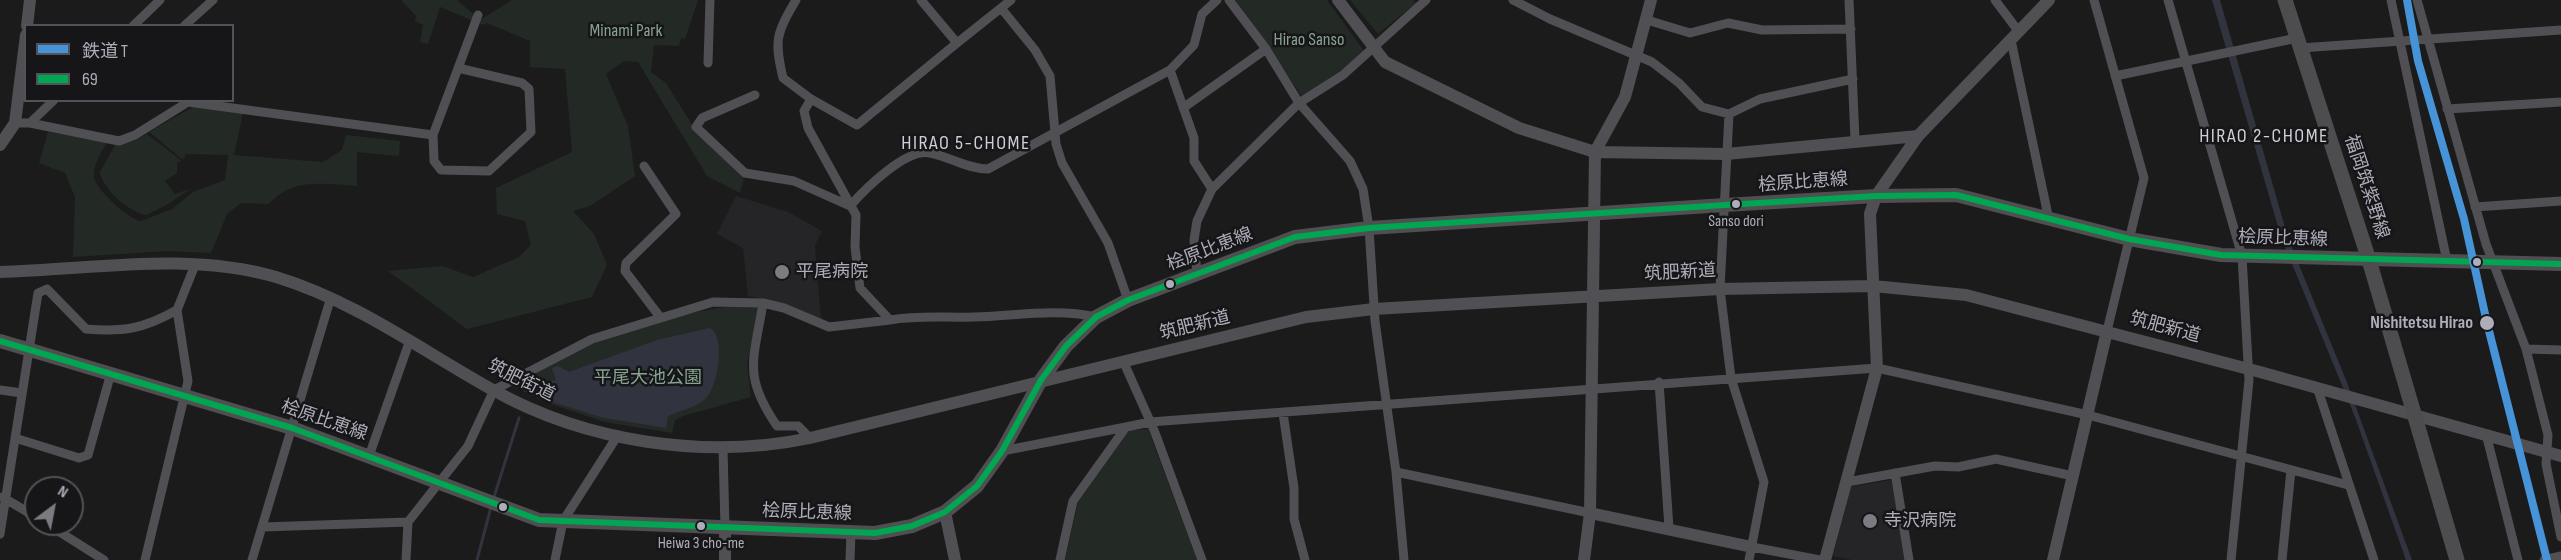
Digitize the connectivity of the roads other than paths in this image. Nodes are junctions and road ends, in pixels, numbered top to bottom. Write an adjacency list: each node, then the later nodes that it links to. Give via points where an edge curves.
1 (30, 0): 27 (street)
2 (144, 0): 24 (street)
3 (160, 0): 24 (street)
4 (213, 0): 29 (street)
5 (710, 0): 42 (street)
6 (796, 0): 48 (street, via 781,25 776,46 783,78)
7 (921, 0): 35 (street)
8 (1011, 0): 23 (street)
9 (1217, 0): 44 (street, via 1202,14 1194,45)
10 (1229, 0): 38 (street)
11 (1338, 0): 37 (street)
12 (1426, 0): 37 (street)
13 (1513, 0): 40 (street)
14 (1651, 0): 26 (street)
15 (1850, 0): 30 (street)
16 (1995, 0): 32 (street)
17 (2049, 0): 32 (street)
18 (2094, 0): 45 (street)
19 (2168, 0): 41 (street)
20 (2285, 0): 36 (main road, 福岡筑紫野線)
21 (2391, 0): 34 (street)
22 (2417, 0): 33 (street)
23 (1001, 9): 35 (street); 57 (street, via 1035,50 1050,76)
24 (145, 14): 28 (street)
25 (478, 15): 43 (street)
26 (1647, 20): 30 (street, via 1690,33 1728,23 1762,30); 40 (street)
27 (27, 24)
28 (134, 24)
29 (186, 24)
30 (1851, 29): 46 (street)
31 (2561, 30): 33 (street)
32 (2015, 36): 59 (street); 72 (street)
33 (2427, 40): 34 (street); 53 (street)
34 (2399, 42): 36 (street); 77 (street)
35 (957, 43): 48 (street, via 857,124)
36 (2299, 43): 41 (street); 76 (main road, 福岡筑紫野線)
37 (1373, 48): 51 (street, via 1343,75); 62 (street, via 1385,62 1519,128)
38 (1266, 49): 51 (street); 52 (street)
39 (24, 51): 55 (street)
40 (1636, 54): 54 (street, via 1679,83 1702,107); 62 (street, via 1625,97)
41 (2185, 60): 45 (street); 75 (street)
42 (708, 63)
43 (458, 68): 58 (street); 58 (street, via 522,83 529,89 531,132 489,171 441,170 434,161)
44 (1170, 70): 52 (street); 57 (street)
45 (2115, 76): 74 (street, via 2144,178)
46 (1853, 79): 54 (street, via 1760,99); 60 (street)
47 (755, 95): 69 (street, via 702,118 696,127 745,173 794,181)
48 (811, 99): 69 (street, via 804,111 808,128)
49 (52, 102): 56 (street)
50 (2561, 102): 53 (street)
51 (1299, 103): 65 (street); 73 (street, via 1350,161 1363,189)
52 (1183, 108): 65 (street, via 1194,138 1194,161)
53 (2447, 109): 70 (street)
54 (1729, 114): 63 (street)
55 (15, 123): 56 (street); 61 (street)
56 (30, 123): 58 (street, via 120,141 188,102)
57 (1055, 134): 69 (street, via 988,169 927,152 916,153 874,182); 87 (street, via 1062,163 1108,243)
58 (433, 135)
59 (1918, 136): 60 (street); 66 (street)
60 (1855, 140): 63 (street)
61 (0, 145)
62 (1595, 152): 63 (street); 71 (street)
63 (1726, 154): 68 (street)
64 (644, 166): 91 (street, via 676,214 626,263 625,271)
65 (1212, 189): 82 (street, via 1197,221)
66 (1876, 196): 68 (main road, 桧原比恵線); 72 (main road, 桧原比恵線, via 1956,195); 83 (street, via 1870,214)
67 (2561, 201): 70 (street)
68 (1725, 205): 71 (main road, 桧原比恵線); 84 (street)
69 (850, 206): 93 (street, via 856,215 860,288)
70 (2475, 207): 78 (street)
71 (1593, 215): 73 (main road, 桧原比恵線); 85 (street)
72 (2049, 220): 74 (main road, 桧原比恵線)
73 (1369, 228): 82 (main road, 桧原比恵線, via 1295,237); 89 (street)
74 (2129, 239): 75 (main road, 桧原比恵線); 94 (street)
75 (2242, 256): 76 (main road, 桧原比恵線); 102 (street)
76 (2369, 260): 77 (main road, 桧原比恵線); 115 (main road, 福岡筑紫野線)
77 (2447, 261): 78 (main road, 桧原比恵線)
78 (2492, 261): 79 (main road, 桧原比恵線); 98 (street)
79 (2561, 264)
80 (195, 265): 81 (street, 筑肥街道, via 160,262); 86 (street, 筑肥街道, via 274,277); 90 (street)
81 (0, 272)
82 (1197, 274): 87 (main road, 桧原比恵線)
83 (1873, 286): 84 (street, 筑肥新道); 94 (street, 筑肥新道, via 1966,295); 101 (street)
84 (1720, 289): 85 (street, 筑肥新道); 104 (street)
85 (1594, 296): 89 (street, 筑肥新道); 108 (street)
86 (332, 297): 95 (street, 筑肥街道); 119 (street)
87 (1128, 300): 92 (main road, 桧原比恵線)
88 (763, 303): 91 (street, via 713,302); 93 (street, via 829,327); 123 (street, via 753,367 757,394 777,426 798,426)
89 (1374, 309): 100 (street, 筑肥新道, via 1306,317); 113 (street)
90 (177, 310): 97 (street, via 130,330 86,329 47,289 38,293); 112 (street, via 188,381)
91 (660, 317): 110 (street, via 592,339)
92 (1096, 317): 93 (street, via 1075,312 972,317 918,315); 105 (main road, 桧原比恵線, via 1066,346)
93 (890, 320)
94 (2107, 331): 102 (street, 筑肥新道); 116 (street)
95 (410, 340): 110 (street, 筑肥街道); 127 (street)
96 (0, 341): 97 (main road, 桧原比恵線)
97 (29, 349): 103 (main road, 桧原比恵線); 111 (street)
98 (2526, 349): 99 (street); 126 (street, via 2548,435)
99 (2561, 350)
100 (1124, 363): 105 (street, 筑肥新道); 117 (street)
101 (1877, 368): 104 (street); 116 (street); 135 (street)
102 (2249, 370): 107 (street, 筑肥新道); 128 (street)
103 (111, 373): 112 (main road, 桧原比恵線); 122 (street, via 88,455 79,458)
104 (1731, 378): 106 (street); 150 (street, via 1764,482)
105 (1041, 380): 123 (street, 筑肥街道); 125 (main road, 桧原比恵線)
106 (1659, 382): 108 (street); 145 (street)
107 (2317, 387): 115 (street, 筑肥新道); 136 (street)
108 (1593, 388): 113 (street); 140 (street)
109 (0, 390): 111 (street)
110 (494, 390): 121 (street, 筑肥街道, via 546,415); 134 (street, via 468,446)
111 (22, 393): 122 (street)
112 (185, 397): 119 (main road, 桧原比恵線); 153 (street)
113 (1387, 405): 114 (street); 131 (street)
114 (1283, 413): 117 (street); 162 (street, via 1294,488 1294,519)
115 (2415, 414): 120 (street, 筑肥新道); 173 (main road, 福岡筑紫野線)
116 (2088, 415): 128 (street); 133 (street)
117 (1150, 422): 118 (street); 161 (street)
118 (1125, 427): 125 (street); 160 (street, via 1073,501)
119 (292, 428): 127 (main road, 桧原比恵線); 143 (street)
120 (2486, 434): 126 (street, 筑肥新道); 174 (street)
121 (618, 435): 124 (street, 筑肥街道); 141 (street)
122 (15, 438): 137 (street)
123 (810, 438): 124 (street, 筑肥街道)
124 (723, 448): 144 (street)
125 (1002, 451): 139 (main road, 桧原比恵線, via 977,486)
126 (2547, 452): 129 (street, 筑肥新道); 149 (street)
127 (369, 456): 134 (main road, 桧原比恵線)
128 (2241, 456): 130 (street); 170 (street)
129 (2561, 456)
130 (2291, 470): 136 (street); 171 (street)
131 (1396, 472): 140 (street); 163 (street)
132 (1895, 473): 133 (street, via 1996,459); 135 (street); 168 (street)
133 (2073, 476): 169 (street)
134 (440, 482): 141 (main road, 桧原比恵線, via 539,520); 142 (street)
135 (1847, 482): 167 (street)
136 (2348, 485): 172 (street)
137 (3, 497): 138 (street); 147 (street)
138 (24, 510)
139 (945, 512): 146 (main road, 桧原比恵線, via 912,526 875,533); 159 (street)
140 (1590, 513): 145 (street); 164 (street)
141 (563, 521): 144 (main road, 桧原比恵線); 156 (street)
142 (408, 522): 143 (street); 155 (street)
143 (263, 527): 154 (street)
144 (725, 528): 146 (main road, 桧原比恵線); 157 (street)
145 (1669, 528): 150 (street)
146 (851, 532): 158 (street)
147 (0, 534)
148 (66, 536): 152 (street)
149 (2561, 537)
150 (1752, 546): 165 (street); 166 (street)
151 (2561, 556): 175 (street)
152 (104, 560)
153 (145, 560)
154 (252, 560)
155 (406, 560)
156 (555, 560)
157 (725, 560)
158 (850, 560)
159 (955, 560)
160 (1060, 560)
161 (1202, 560)
162 (1305, 560)
163 (1404, 560)
164 (1584, 560)
165 (1749, 560)
166 (1820, 560)
167 (1825, 560)
168 (1909, 560)
169 (2053, 560)
170 (2231, 560)
171 (2282, 560)
172 (2374, 560)
173 (2457, 560)
174 (2518, 560)
175 (2544, 560)

